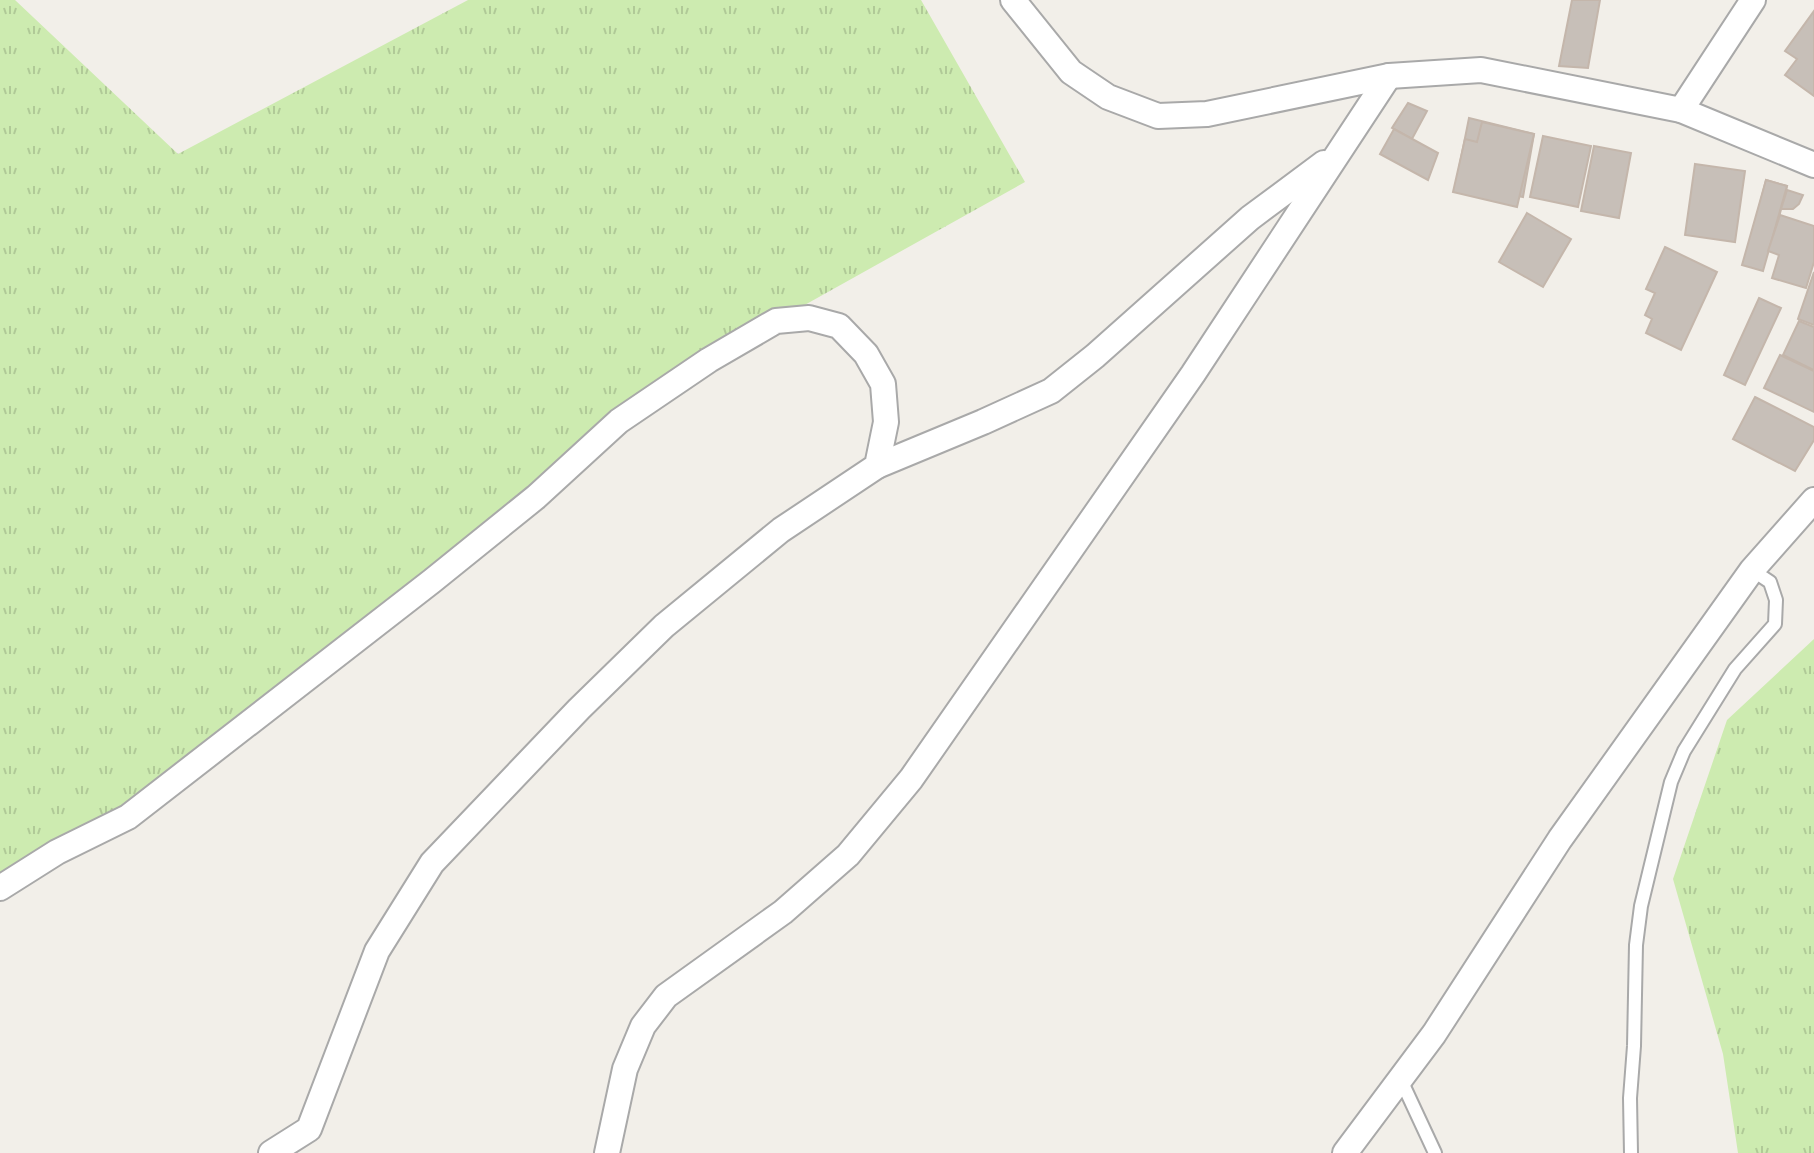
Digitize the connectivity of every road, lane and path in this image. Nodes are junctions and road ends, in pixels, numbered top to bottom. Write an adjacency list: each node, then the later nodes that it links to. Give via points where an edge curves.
1 (1013, 0): 3 (street, via 1071,72 1108,97 1158,116 1207,114)
2 (1753, 0): 4 (street)
3 (1389, 76): 4 (street, via 1481,70); 5 (street)
4 (1681, 110): 6 (street)
5 (1339, 151): 7 (street, via 1250,218 1051,391); 13 (street, via 1193,374 911,779 848,855 783,912 666,996 643,1026 625,1069)
6 (1814, 165)
7 (877, 466): 10 (street, via 886,422 883,384 866,354 839,326 809,318 776,321 619,421 536,497 128,817); 12 (street, via 781,530 664,626 432,863 377,951 309,1129)
8 (1814, 500): 9 (street)
9 (1752, 570): 11 (street, via 1560,839); 16 (lane, via 1770,582 1775,624 1735,669 1684,751 1671,782 1641,906)
10 (0, 888)
11 (1401, 1080): 14 (street); 15 (lane)
12 (271, 1153)
13 (607, 1153)
14 (1345, 1153)
15 (1435, 1153)
16 (1631, 1153)

